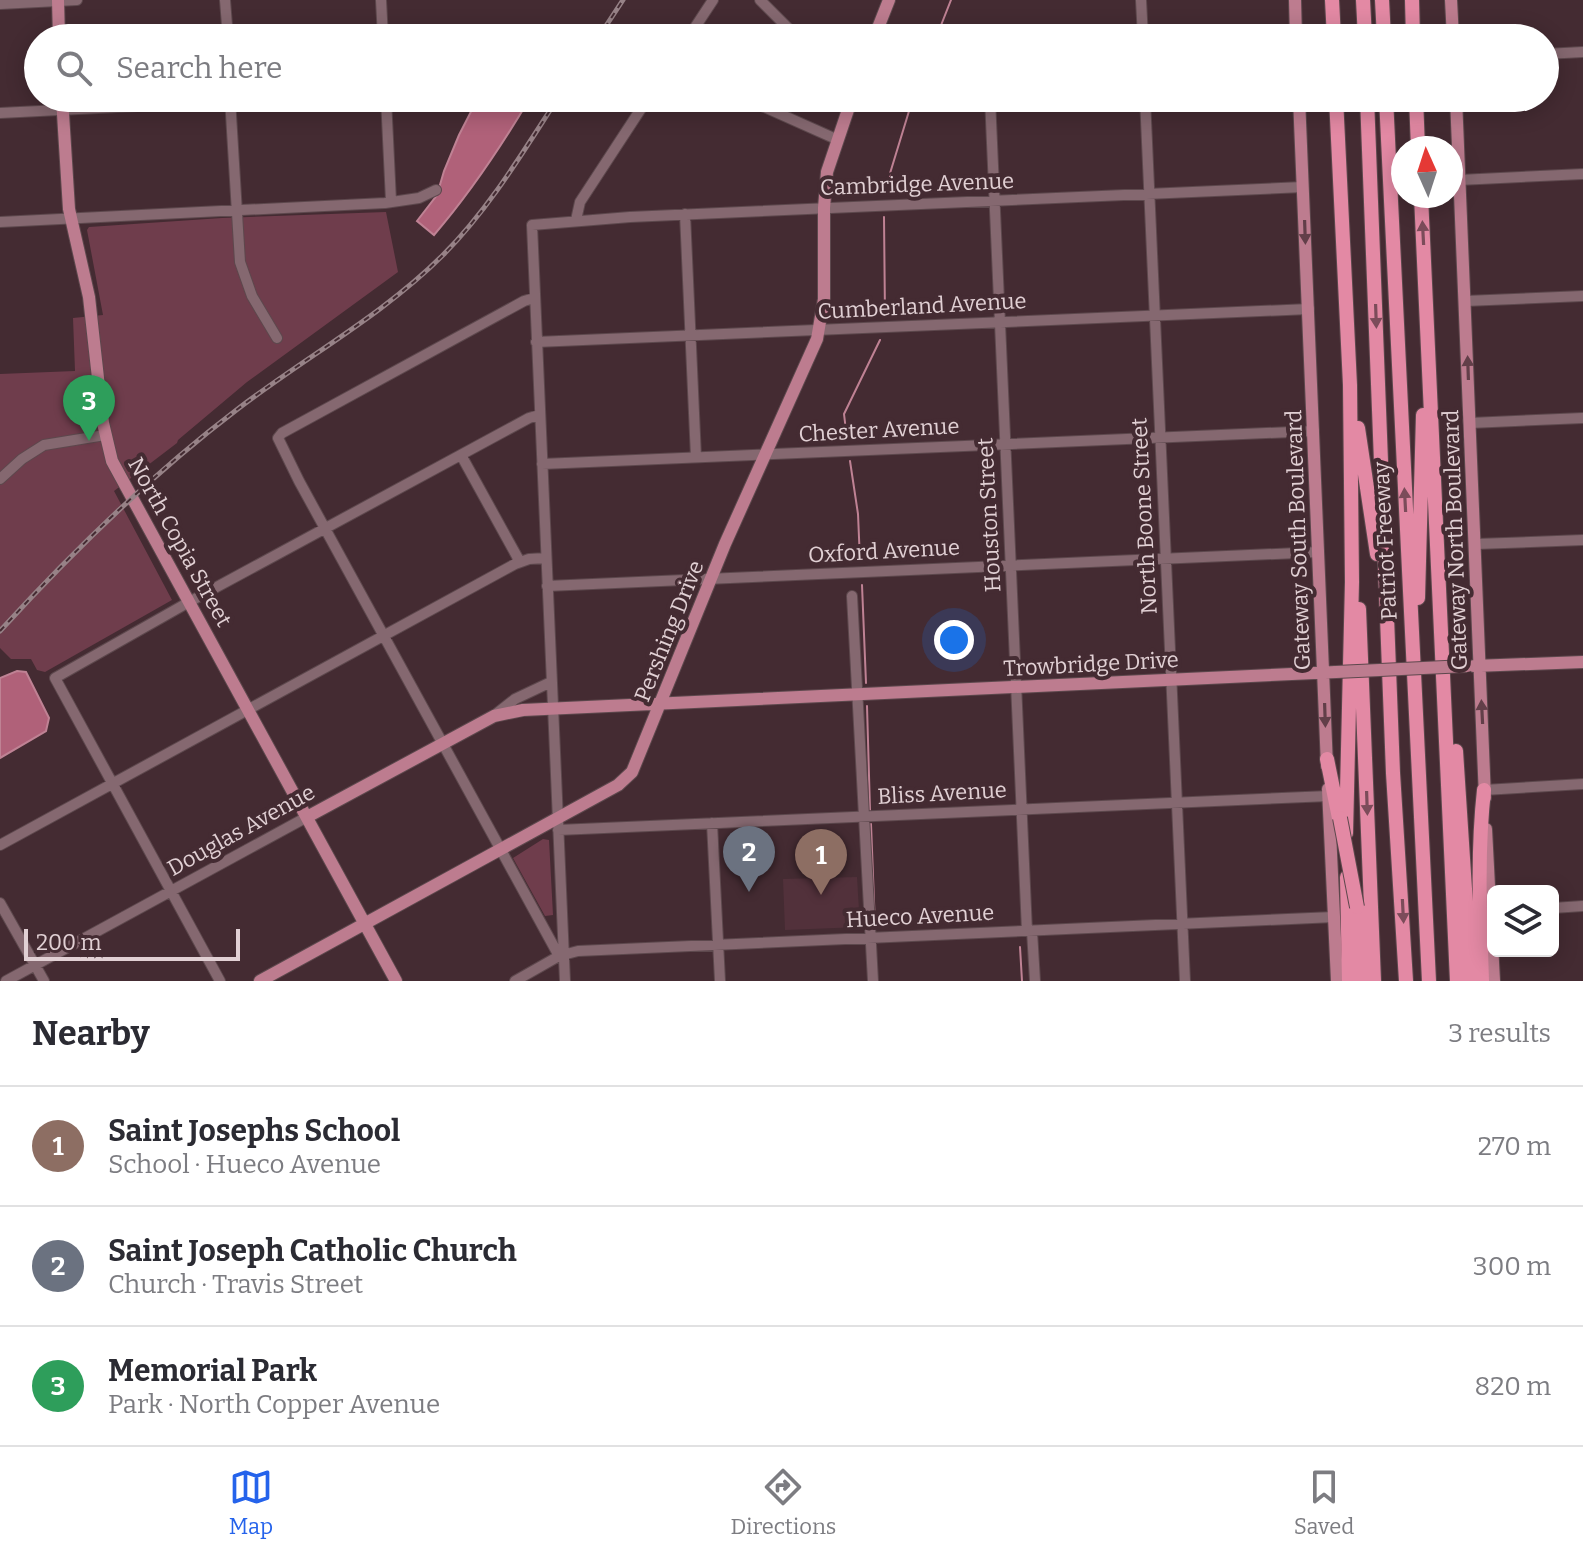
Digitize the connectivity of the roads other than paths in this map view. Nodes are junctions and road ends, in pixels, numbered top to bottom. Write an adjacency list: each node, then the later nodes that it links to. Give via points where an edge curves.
1 (58, 0): 2 (street); 15 (street); 16 (main road)
2 (77, 0)
3 (225, 0): 17 (street)
4 (381, 0): 18 (street)
5 (713, 0): 19 (street)
6 (760, 0): 20 (street)
7 (889, 0): 21 (main road)
8 (1141, 0): 22 (street)
9 (1295, 0): 23 (main road)
10 (1332, 0): 24 (highway)
11 (1363, 0): 25 (highway)
12 (1382, 0): 26 (highway)
13 (1412, 0): 27 (highway)
14 (1451, 0): 28 (main road)
15 (0, 4)
16 (59, 24)
17 (227, 24)
18 (382, 24)
19 (697, 24)
20 (784, 24)
21 (880, 24)
22 (1142, 24)
23 (1296, 24)
24 (1333, 24)
25 (1364, 24)
26 (1383, 24)
27 (1413, 24)
28 (1452, 24)
29 (1583, 52): 30 (street)
30 (1559, 53)
31 (24, 110): 46 (street)
32 (63, 112): 62 (main road, North Copia Street)
33 (231, 112): 60 (street)
34 (387, 112): 55 (street)
35 (639, 112): 63 (street, via 580,202)
36 (775, 112): 49 (street)
37 (847, 112): 49 (main road, Pershing Drive)
38 (991, 112): 56 (street, Houston Street)
39 (1146, 112): 54 (street, North Boone Street)
40 (1300, 112): 52 (main road, Gateway South Boulevard)
41 (1337, 112): 76 (highway)
42 (1368, 112): 99 (highway, Patriot Freeway, one-way to 99)
43 (1387, 112): 117 (highway, Patriot Freeway, one-way to 43)
44 (1417, 112): 47 (highway)
45 (1457, 112): 48 (main road, Gateway North Boulevard)
46 (0, 113)
47 (1418, 136)
48 (1457, 136)
49 (836, 139): 57 (main road, Pershing Drive)
50 (1583, 174): 51 (street)
51 (1463, 180)
52 (1303, 187): 54 (street, Cambridge Avenue); 68 (main road, Gateway South Boulevard, one-way to 68)
53 (436, 190): 55 (street)
54 (1149, 194): 56 (street, Cambridge Avenue); 69 (street, North Boone Street)
55 (391, 201): 60 (street)
56 (995, 201): 57 (street, Cambridge Avenue); 70 (street, Houston Street)
57 (824, 208): 61 (street, Cambridge Avenue); 71 (main road, Pershing Drive)
58 (1422, 208): 75 (highway, one-way to 58)
59 (1460, 208): 67 (main road, Gateway North Boulevard)
60 (236, 211): 62 (street); 73 (street, via 246,281)
61 (685, 214): 63 (street, Cambridge Avenue); 72 (street)
62 (70, 219): 64 (street); 81 (main road, North Copia Street, via 89,297)
63 (576, 220): 66 (street, Cambridge Avenue, via 532,225)
64 (0, 222)
65 (1583, 296): 67 (street)
66 (534, 298): 74 (street); 90 (street, via 282,433 278,438)
67 (1465, 301): 79 (main road, Gateway North Boulevard, one-way to 67)
68 (1309, 309): 69 (street, Cumberland Avenue); 80 (main road, Gateway South Boulevard)
69 (1155, 315): 70 (street, Cumberland Avenue); 82 (street, North Boone Street)
70 (1000, 322): 71 (street, Cumberland Avenue); 83 (street, Houston Street)
71 (820, 330): 72 (street, Cumberland Avenue); 85 (main road, Pershing Drive)
72 (691, 336): 74 (street, Cumberland Avenue); 86 (street)
73 (277, 338)
74 (536, 342): 77 (street)
75 (1430, 367): 103 (highway); 117 (highway, via 1424,379 1418,613 1422,727)
76 (1350, 385): 88 (highway); 99 (highway, via 1379,567)
77 (539, 415): 84 (street); 87 (street)
78 (1583, 418): 79 (street)
79 (1470, 423): 92 (main road, Gateway North Boulevard)
80 (1314, 431): 82 (street, Chester Avenue); 93 (main road, Gateway South Boulevard)
81 (105, 435): 89 (street, via 44,445); 102 (main road, North Copia Street, via 117,471)
82 (1160, 437): 83 (street, Chester Avenue); 95 (street, North Boone Street)
83 (1005, 444): 85 (street, Chester Avenue); 97 (street, Houston Street)
84 (461, 455): 90 (street); 96 (street)
85 (765, 455): 86 (street, Chester Avenue); 98 (main road, Pershing Drive)
86 (696, 457): 87 (street, Chester Avenue)
87 (542, 464): 94 (street)
88 (1351, 473): 157 (highway); 159 (highway, one-way to 159)
89 (0, 479)
90 (326, 529): 102 (street); 104 (street)
91 (1583, 540): 92 (street)
92 (1476, 544): 106 (main road, Gateway North Boulevard)
93 (1319, 552): 95 (street, Oxford Avenue); 107 (main road, Gateway South Boulevard)
94 (546, 558): 96 (street); 100 (street)
95 (1165, 559): 97 (street, Oxford Avenue); 108 (street, North Boone Street)
96 (520, 562): 104 (street)
97 (1011, 566): 98 (street, Oxford Avenue); 110 (street, Houston Street)
98 (711, 579): 100 (street, Oxford Avenue); 112 (main road, Pershing Drive)
99 (1386, 581): 160 (highway, Patriot Freeway, one-way to 160)
100 (547, 586): 109 (street)
101 (852, 596): 111 (street)
102 (189, 602): 114 (main road, North Copia Street); 119 (street, via 55,678)
103 (1442, 633): 162 (highway); 163 (highway, via 1449,645)
104 (384, 636): 114 (street); 116 (street)
105 (1583, 662): 106 (main road, Trowbridge Drive)
106 (1473, 666): 107 (main road, Trowbridge Drive, bridge); 121 (main road, Gateway North Boulevard, one-way to 106)
107 (1330, 673): 108 (main road, Trowbridge Drive); 118 (main road, Gateway South Boulevard, one-way to 118)
108 (1171, 680): 110 (main road, Trowbridge Drive); 123 (street, North Boone Street)
109 (551, 682): 113 (street); 115 (street, Douglas Avenue)
110 (1016, 688): 111 (main road, Trowbridge Drive); 124 (street, Houston Street)
111 (857, 695): 112 (main road, Trowbridge Drive); 125 (street)
112 (661, 704): 113 (main road, Trowbridge Drive); 128 (main road, Pershing Drive, via 626,780)
113 (552, 708): 115 (main road, Douglas Avenue); 128 (street)
114 (248, 710): 119 (street); 126 (main road, North Copia Street)
115 (494, 716): 116 (main road, Douglas Avenue)
116 (442, 743): 126 (main road, Douglas Avenue); 130 (street)
117 (1417, 745): 161 (highway, Patriot Freeway)
118 (1327, 759): 122 (main road, Gateway South Boulevard); 158 (highway, bridge, via 1357,907)
119 (111, 784): 129 (street); 132 (street)
120 (1583, 784): 121 (street)
121 (1484, 790): 131 (main road, Gateway North Boulevard); 164 (highway)
122 (1329, 796): 123 (street, Bliss Avenue); 136 (main road, Gateway South Boulevard)
123 (1176, 802): 124 (street, Bliss Avenue); 138 (street, North Boone Street)
124 (1022, 809): 125 (street, Bliss Avenue); 139 (street, Houston Street)
125 (863, 816): 127 (street, Bliss Avenue); 140 (street)
126 (307, 817): 132 (street, Douglas Avenue); 137 (main road, North Copia Street)
127 (712, 823): 128 (street, Bliss Avenue); 141 (street)
128 (558, 824): 130 (main road, Pershing Drive); 142 (street)
129 (0, 845)
130 (501, 849): 137 (main road, Pershing Drive); 142 (street)
131 (1490, 885)
132 (171, 891): 144 (street, Douglas Avenue); 147 (street)
133 (0, 903): 144 (street)
134 (1583, 906): 135 (street)
135 (1559, 908)
136 (1334, 917): 138 (street, Hueco Avenue); 156 (main road, Gateway South Boulevard)
137 (365, 924): 148 (main road, Pershing Drive); 149 (main road, North Copia Street)
138 (1182, 924): 139 (street, Hueco Avenue); 155 (street, North Boone Street)
139 (1030, 931): 140 (street, Hueco Avenue); 154 (street, Houston Street)
140 (869, 938): 141 (street, Hueco Avenue); 153 (street)
141 (718, 945): 142 (street, Hueco Avenue); 152 (street)
142 (561, 956): 150 (street, Hueco Avenue); 151 (street)
143 (1493, 957): 165 (main road, Gateway North Boulevard)
144 (36, 965): 145 (street, Douglas Avenue); 146 (street)
145 (6, 981)
146 (44, 981)
147 (220, 981)
148 (260, 981)
149 (396, 981)
150 (515, 981)
151 (565, 981)
152 (720, 981)
153 (873, 981)
154 (1035, 981)
155 (1185, 981)
156 (1337, 981)
157 (1349, 981)
158 (1362, 981)
159 (1374, 981)
160 (1406, 981)
161 (1429, 981)
162 (1457, 981)
163 (1471, 981)
164 (1482, 981)
165 (1494, 981)

